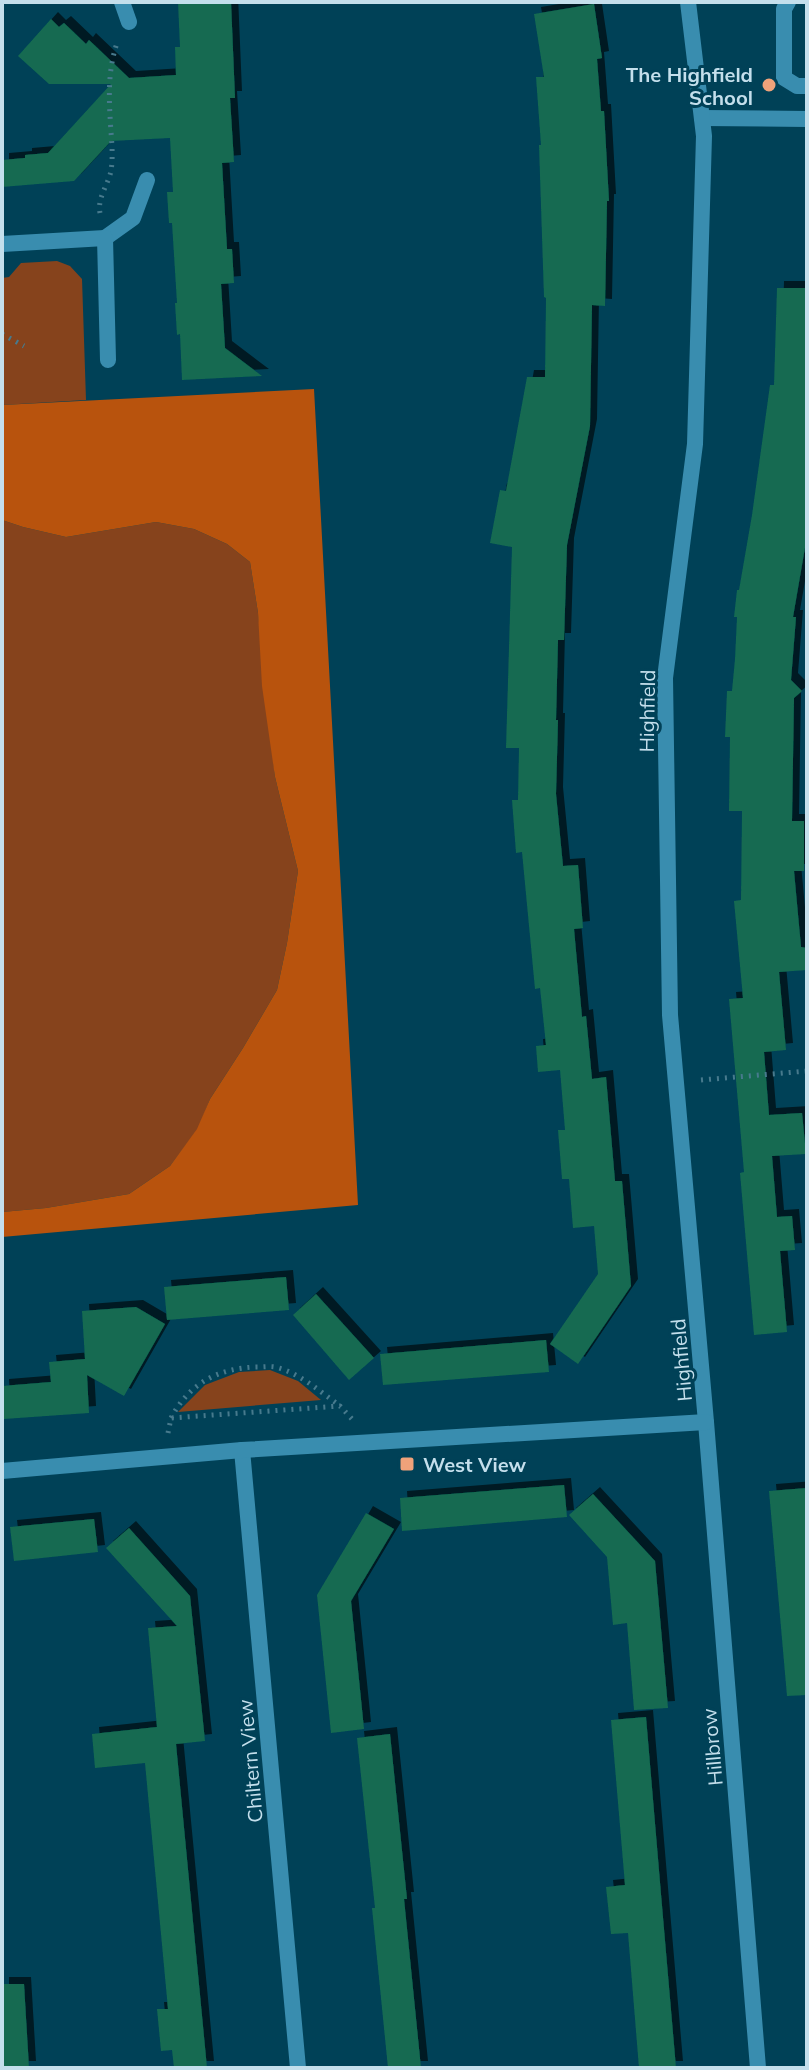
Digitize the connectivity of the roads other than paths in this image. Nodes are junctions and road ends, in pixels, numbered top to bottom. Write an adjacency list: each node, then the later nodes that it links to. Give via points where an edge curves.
1 (122, 2): 4 (street)
2 (688, 2): 6 (street, Highfield)
3 (788, 2): 5 (street, via 784,78)
4 (129, 22)
5 (807, 86)
6 (702, 118): 7 (street); 12 (street, Highfield, via 695,444 665,678 670,1015)
7 (807, 119)
8 (147, 180): 9 (street, via 133,218)
9 (105, 238): 10 (street); 11 (street)
10 (2, 244)
11 (108, 360)
12 (706, 1422): 13 (street); 16 (street, Hillbrow)
13 (242, 1450): 14 (street); 15 (street, Chiltern View)
14 (2, 1471)
15 (298, 2068)
16 (758, 2068)

